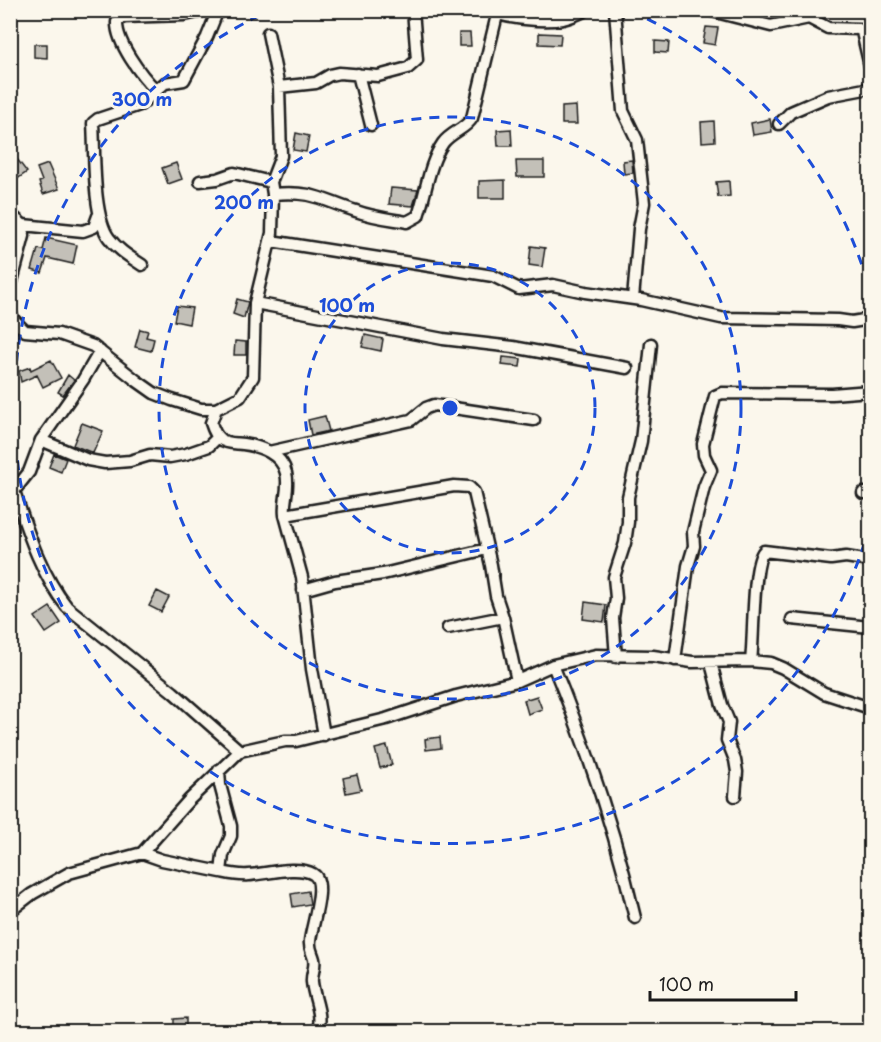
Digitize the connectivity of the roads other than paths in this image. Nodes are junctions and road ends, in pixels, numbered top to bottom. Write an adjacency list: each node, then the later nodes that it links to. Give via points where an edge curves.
1 (207, 10): 13 (street, via 185,15 123,17 117,21 132,60)
2 (218, 10): 13 (street, via 184,80 165,82)
3 (413, 10): 10 (street, via 417,60 414,65 378,76)
4 (586, 10): 7 (street, via 553,20)
5 (615, 10): 24 (street, via 623,111 637,140 645,202)
6 (715, 11): 9 (street, via 771,26 809,18 828,28 859,29)
7 (493, 13): 17 (street, via 472,118 441,146 418,216 412,221 366,214 310,194)
8 (268, 33): 11 (street)
9 (870, 66)
10 (358, 74): 11 (street, via 339,73 316,82); 15 (street)
11 (279, 87): 17 (street, via 281,156)
12 (870, 88): 14 (street, via 828,96 791,112)
13 (156, 90): 19 (street, via 140,105 93,123)
14 (779, 124)
15 (371, 125)
16 (200, 181): 17 (street, via 234,173)
17 (272, 188): 21 (street)
18 (10, 214): 20 (street)
19 (98, 216): 20 (street, via 94,227 83,231); 22 (street, via 117,248)
20 (23, 225): 23 (street, via 24,236)
21 (271, 241): 24 (street, via 493,276 519,288 552,285); 25 (street)
22 (142, 265)
23 (10, 289)
24 (633, 299): 27 (street, via 721,318 852,322)
25 (255, 303): 30 (street, via 443,339); 32 (street, via 253,376 240,397)
26 (10, 312): 29 (street, via 25,331 59,334)
27 (870, 319)
28 (651, 344): 48 (street, via 625,543 614,577)
29 (100, 351): 33 (street, via 154,393); 37 (street)
30 (627, 368)
31 (870, 391): 49 (street, via 715,396 703,444 711,470 693,532)
32 (216, 409): 33 (street); 35 (street)
33 (201, 410): 35 (street)
34 (534, 420): 38 (street, via 434,405 411,420)
35 (210, 423): 36 (street)
36 (218, 437): 37 (street, via 209,446 186,454 105,463); 38 (street)
37 (41, 440): 39 (street, via 29,472)
38 (269, 452): 40 (street, via 286,470)
39 (12, 490): 56 (street, via 30,540 67,607)
40 (285, 515): 41 (street, via 454,486 469,487 474,492); 43 (street)
41 (487, 549): 43 (street); 44 (street)
42 (870, 561): 50 (street, via 764,551 754,596)
43 (303, 590): 55 (street)
44 (503, 617): 47 (street); 53 (street)
45 (792, 619): 46 (street)
46 (870, 627)
47 (448, 628)
48 (616, 657): 49 (street); 52 (street, via 596,655)
49 (675, 660): 51 (street)
50 (751, 661): 51 (street); 54 (street, via 771,663 824,693)
51 (711, 663): 58 (street, via 729,722)
52 (553, 665): 53 (street); 62 (street, via 603,799)
53 (517, 681): 55 (street)
54 (870, 708)
55 (324, 735): 56 (street)
56 (240, 751): 57 (street)
57 (219, 770): 59 (street); 60 (street, via 231,826)
58 (735, 796)
59 (142, 853): 60 (street); 61 (street, via 69,873)
60 (221, 872): 63 (street, via 304,872 318,879 309,943 314,965 312,985 320,1011)
61 (10, 911)
62 (635, 918)
63 (318, 1032)

